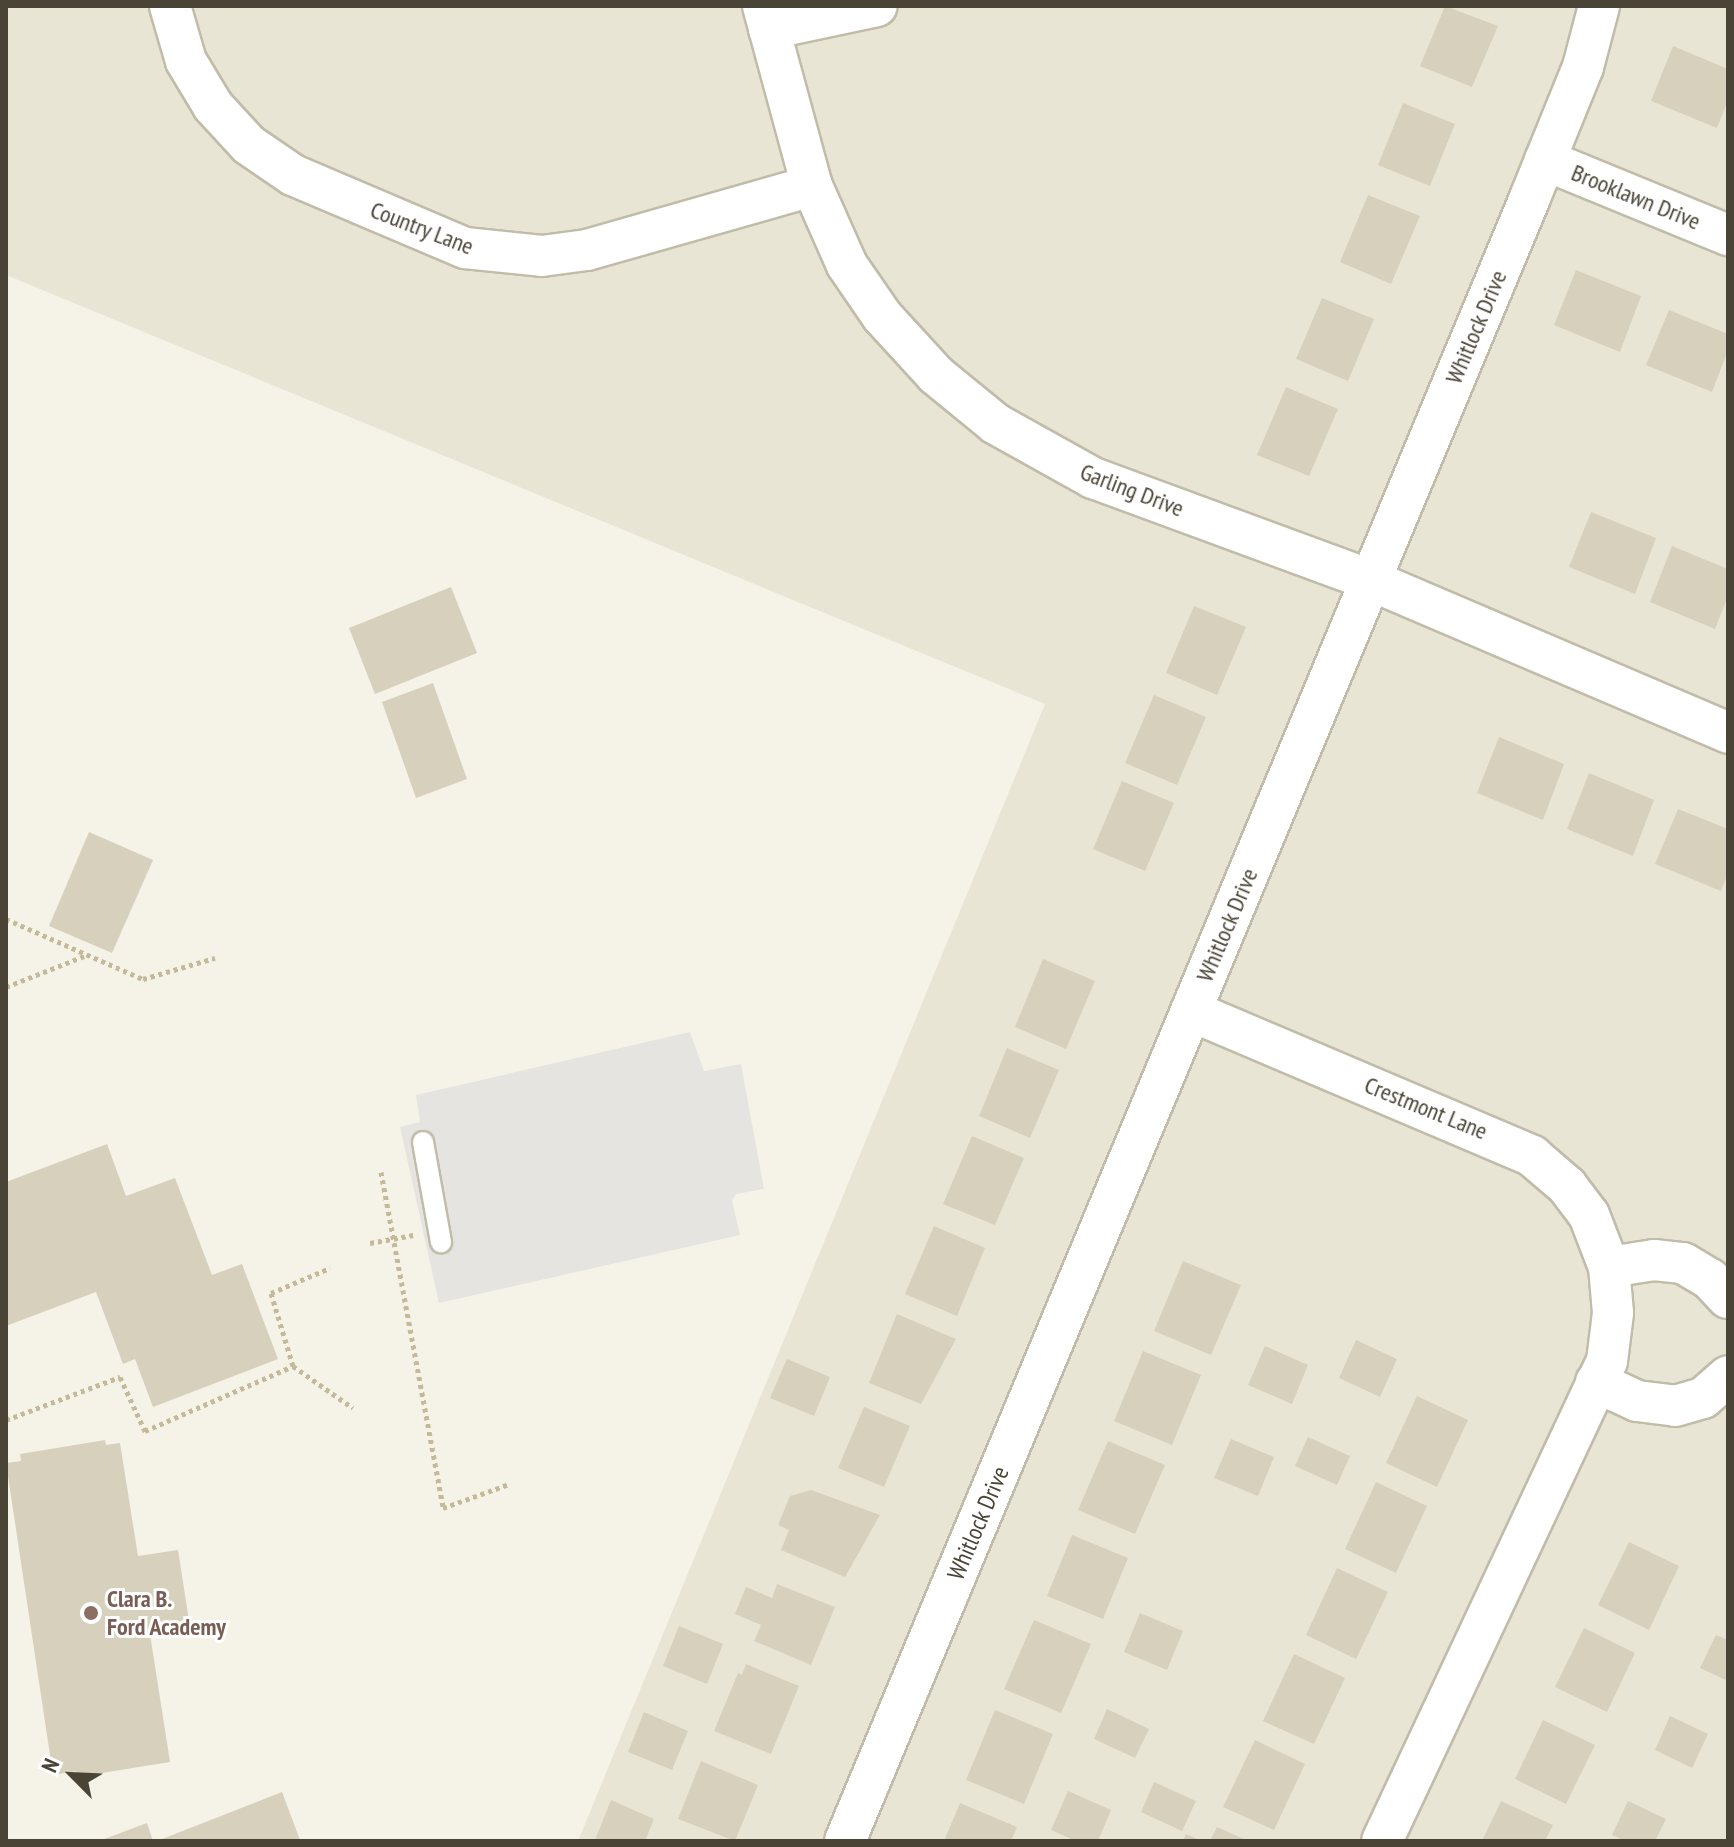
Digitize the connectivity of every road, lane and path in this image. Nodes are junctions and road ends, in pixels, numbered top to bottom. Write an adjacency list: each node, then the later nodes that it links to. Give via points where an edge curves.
1 (170, 6): 6 (street, Country Lane, via 186,61 213,106 249,145 293,175 465,248 542,256 587,250)
2 (877, 6): 4 (street)
3 (1599, 6): 5 (street, Whitlock Drive, via 1583,67)
4 (766, 18): 6 (street, Garling Drive)
5 (1545, 160): 7 (street, Brooklawn Drive); 8 (street, Whitlock Drive)
6 (812, 186): 8 (street, Garling Drive, via 847,265 882,316 936,375 996,424 1093,478)
7 (1728, 235)
8 (1370, 580): 9 (street, Garling Drive); 14 (street, Whitlock Drive)
9 (1728, 733)
10 (6, 919): 11 (path)
11 (88, 955): 12 (path, via 143,979); 13 (path)
12 (215, 958)
13 (6, 987)
14 (1191, 1011): 20 (street, Crestmont Lane, via 1532,1156 1567,1186 1589,1215); 29 (street, Whitlock Drive)
15 (423, 1142): 17 (lane)
16 (381, 1172): 18 (path)
17 (433, 1237): 18 (path)
18 (392, 1238): 19 (path); 28 (path, via 443,1508)
19 (370, 1243)
20 (1609, 1267): 22 (street, via 1654,1260 1683,1263); 25 (street, Crestmont Lane, via 1611,1342)
21 (330, 1268): 23 (path, via 271,1293)
22 (1728, 1298)
23 (293, 1366): 26 (path); 27 (path, via 145,1431 120,1377)
24 (1728, 1376): 25 (street, via 1703,1398 1675,1406 1637,1401)
25 (1596, 1382): 30 (street, Crestmont Lane)
26 (353, 1408)
27 (6, 1420)
28 (509, 1484)
29 (845, 1841)
30 (1382, 1841)

